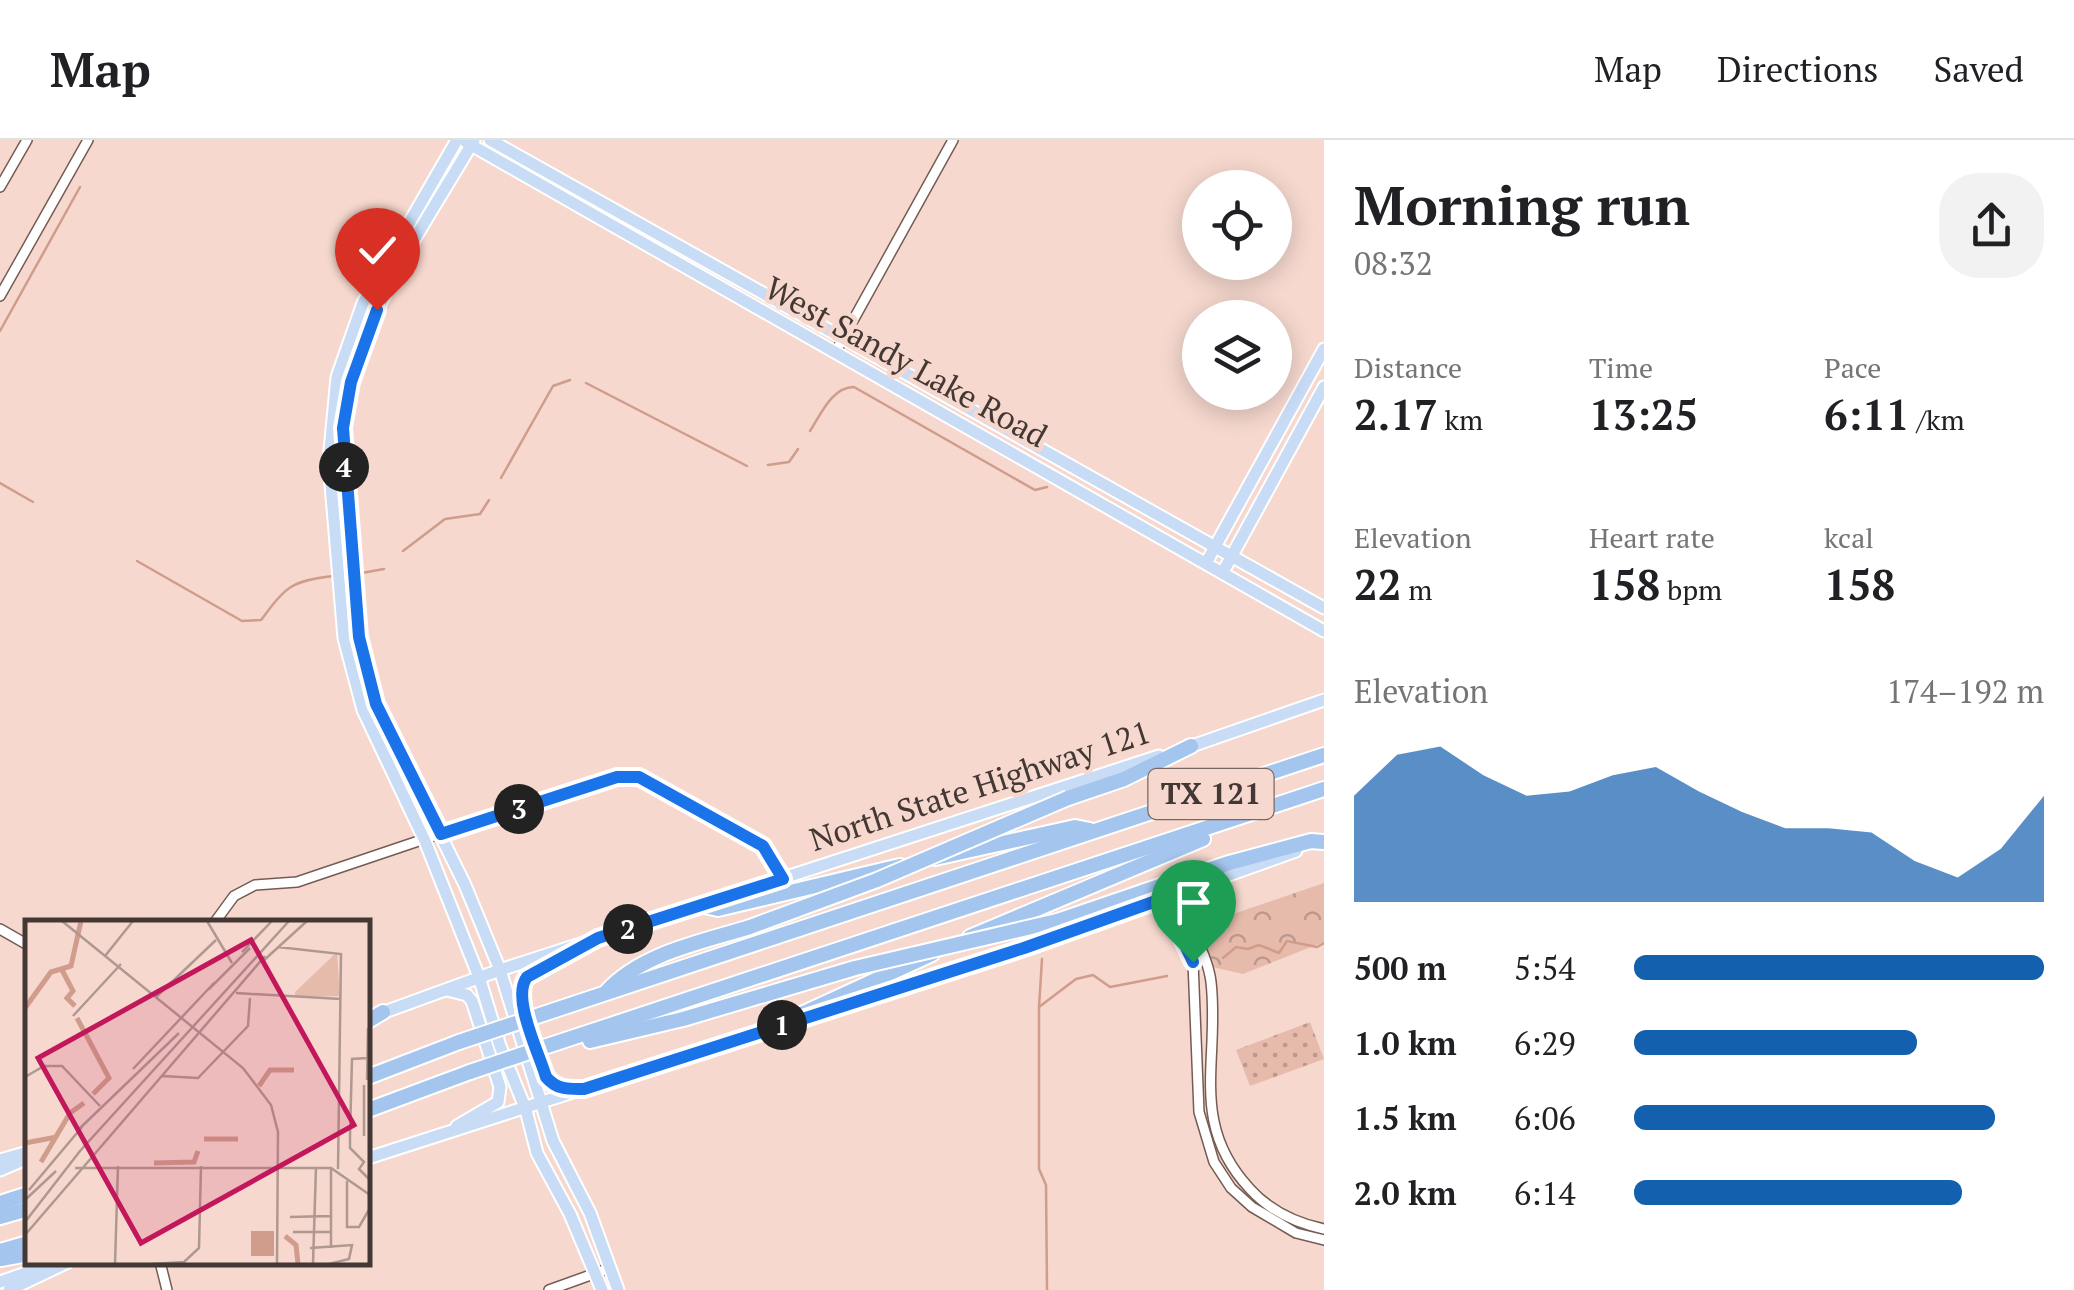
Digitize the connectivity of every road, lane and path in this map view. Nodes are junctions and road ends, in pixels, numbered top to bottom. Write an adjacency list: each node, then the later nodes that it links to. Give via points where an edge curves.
1 (27, 140): 6 (street)
2 (88, 140): 11 (street)
3 (490, 140): 7 (main road, West Sandy Lake Road)
4 (953, 140): 12 (street)
5 (466, 141): 8 (main road, West Sandy Lake Road); 9 (main road); 10 (main road)
6 (0, 187)
7 (630, 217): 8 (main road); 12 (main road, West Sandy Lake Road)
8 (624, 234): 14 (main road, West Sandy Lake Road)
9 (388, 258): 10 (main road); 31 (main road, via 348,338 329,461 344,638 363,710)
10 (400, 264): 30 (main road, via 362,343 343,428 354,588 376,704)
11 (0, 296)
12 (844, 337): 14 (street); 16 (main road, West Sandy Lake Road)
13 (1324, 349): 18 (main road)
14 (835, 353): 17 (main road, West Sandy Lake Road)
15 (1324, 387): 19 (main road)
16 (1075, 468): 17 (main road); 18 (main road, West Sandy Lake Road)
17 (1066, 484): 20 (main road, West Sandy Lake Road)
18 (1215, 546): 19 (main road, West Sandy Lake Road); 20 (main road)
19 (1232, 556): 21 (main road); 22 (main road, West Sandy Lake Road)
20 (1206, 563): 21 (main road, West Sandy Lake Road)
21 (1222, 572): 23 (main road, West Sandy Lake Road)
22 (1324, 608)
23 (1324, 631)
24 (1324, 700): 25 (main road, North State Highway 121)
25 (1192, 746): 33 (main road, North State Highway 121); 48 (highway, bridge, via 878,880 641,964)
26 (1324, 755): 29 (highway, TX 121)
27 (1324, 790): 28 (highway, TX 121)
28 (1221, 824): 51 (highway, via 1212,835); 52 (highway, TX 121)
29 (1096, 830): 36 (highway, via 1075,828 718,909); 48 (highway, TX 121)
30 (441, 834): 31 (street); 33 (street, via 617,777 639,777 763,846); 41 (main road)
31 (425, 841): 37 (street, via 298,882 255,885 234,896); 42 (main road)
32 (1324, 842): 34 (main road); 52 (highway, bridge, via 1229,863 1057,920 855,968 683,1019)
33 (783, 879): 36 (main road, North State Highway 121)
34 (1195, 887): 35 (main road); 71 (street, via 1186,908 1210,977 1210,1095 1219,1144 1256,1195 1292,1219)
35 (1156, 901): 51 (main road); 72 (street, via 1166,906 1193,962 1199,1112 1214,1162 1261,1214)
36 (704, 906): 39 (main road, North State Highway 121)
37 (216, 920)
38 (0, 929): 40 (street)
39 (598, 938): 43 (main road, North State Highway 121); 54 (main road, via 527,977 520,992 546,1077 558,1088)
40 (25, 942)
41 (491, 948): 43 (main road); 44 (main road)
42 (470, 954): 45 (main road); 46 (main road)
43 (523, 962): 44 (main road, North State Highway 121)
44 (500, 970): 45 (main road, North State Highway 121); 55 (main road)
45 (479, 977): 46 (main road, North State Highway 121); 57 (main road)
46 (460, 984): 47 (main road, North State Highway 121)
47 (444, 990): 49 (main road, North State Highway 121); 61 (main road, via 472,1001 501,1094 492,1107)
48 (603, 995): 53 (highway, TX 121, bridge)
49 (383, 1012): 50 (highway)
50 (370, 1018)
51 (769, 1029): 54 (main road)
52 (546, 1047): 56 (highway, TX 121, bridge)
53 (370, 1076)
54 (584, 1089): 55 (main road); 59 (main road, via 558,1106)
55 (544, 1103): 57 (main road); 59 (main road)
56 (370, 1109)
57 (526, 1110): 58 (main road); 60 (main road)
58 (499, 1118): 60 (main road); 61 (main road)
59 (550, 1128): 80 (main road)
60 (531, 1131): 81 (main road)
61 (436, 1138): 64 (main road)
62 (25, 1156): 65 (main road)
63 (25, 1157): 66 (main road)
64 (370, 1157)
65 (0, 1160)
66 (0, 1170)
67 (25, 1195): 68 (highway)
68 (0, 1203)
69 (25, 1210): 70 (highway)
70 (0, 1217)
71 (1324, 1229)
72 (1324, 1240)
73 (25, 1243): 74 (highway)
74 (0, 1251)
75 (25, 1255): 76 (highway)
76 (0, 1260)
77 (48, 1265): 82 (main road)
78 (62, 1265): 83 (main road)
79 (161, 1265): 84 (street)
80 (610, 1268): 81 (street); 87 (main road)
81 (596, 1274): 85 (street); 86 (main road)
82 (0, 1282)
83 (9, 1290)
84 (167, 1290)
85 (548, 1290)
86 (602, 1290)
87 (618, 1290)

